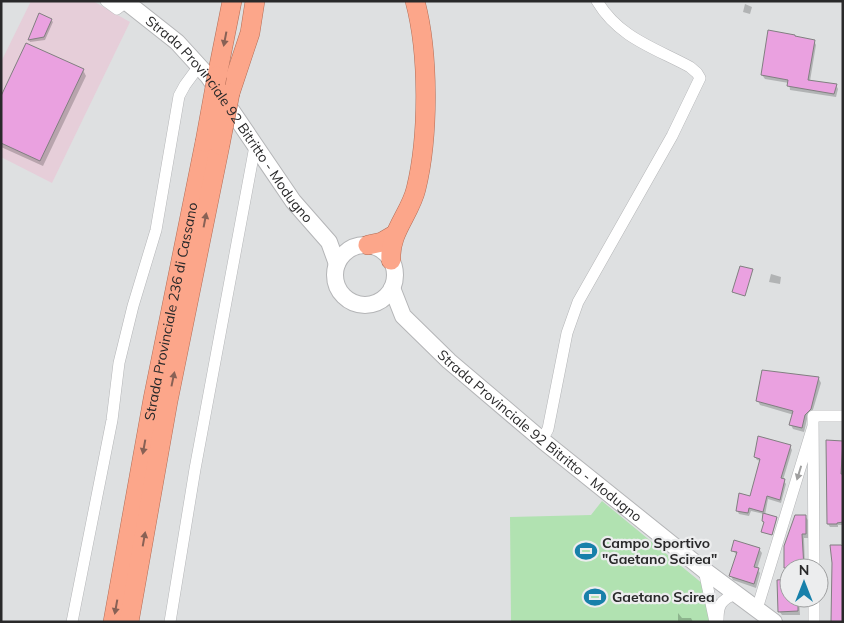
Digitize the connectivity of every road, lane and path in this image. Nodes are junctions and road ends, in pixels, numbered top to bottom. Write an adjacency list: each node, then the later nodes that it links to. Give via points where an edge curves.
1 (106, 1): 7 (street, via 117,9)
2 (232, 1): 10 (highway, Strada Provinciale 236 di Cassano, one-way to 10, bridge, via 217,76)
3 (247, 1): 9 (highway, Strada Provinciale 236 di Cassano)
4 (255, 1): 9 (highway, via 250,33)
5 (415, 1): 12 (highway, via 425,80 424,133 416,190)
6 (597, 1): 22 (street, via 619,28 690,68 700,78 672,136 578,302 567,333 548,429)
7 (125, 2): 8 (main road, Strada Provinciale 92 Bitritto - Modugno, via 177,42)
8 (199, 66): 11 (main road, Strada Provinciale 92 Bitritto - Modugno); 28 (street, via 179,96 156,230 119,363 112,420)
9 (230, 93): 10 (highway, Strada Provinciale 236 di Cassano, bridge)
10 (212, 143): 29 (highway, Strada Provinciale 236 di Cassano, one-way to 29, via 153,398); 30 (highway, Strada Provinciale 236 di Cassano, one-way to 10)
11 (255, 146): 13 (main road, Strada Provinciale 92 Bitritto - Modugno, via 292,201); 31 (street)
12 (394, 235): 14 (highway, via 382,242); 15 (highway)
13 (329, 242): 14 (main road); 16 (main road)
14 (361, 246): 15 (main road, via 377,248); 16 (main road, via 341,257)
15 (391, 260): 17 (main road, via 394,269)
16 (337, 264): 18 (main road, via 336,284 341,293 358,304)
17 (392, 288): 18 (main road, via 386,296); 19 (main road)
18 (368, 304): 19 (main road)
19 (403, 316): 22 (main road, Strada Provinciale 92 Bitritto - Modugno, via 449,362)
20 (843, 416): 21 (street)
21 (813, 421): 23 (street); 27 (street, one-way to 27)
22 (542, 440): 24 (main road, Strada Provinciale 92 Bitritto - Modugno)
23 (814, 558)
24 (704, 570): 25 (main road, Strada Provinciale 92 Bitritto - Modugno); 32 (street)
25 (735, 594): 27 (main road, Strada Provinciale 92 Bitritto - Modugno); 32 (street, via 719,606)
26 (814, 608): 34 (street)
27 (757, 609): 33 (main road, Strada Provinciale 92 Bitritto - Modugno)
28 (72, 622)
29 (113, 622)
30 (129, 622)
31 (170, 622)
32 (717, 622)
33 (774, 622)
34 (814, 622)

